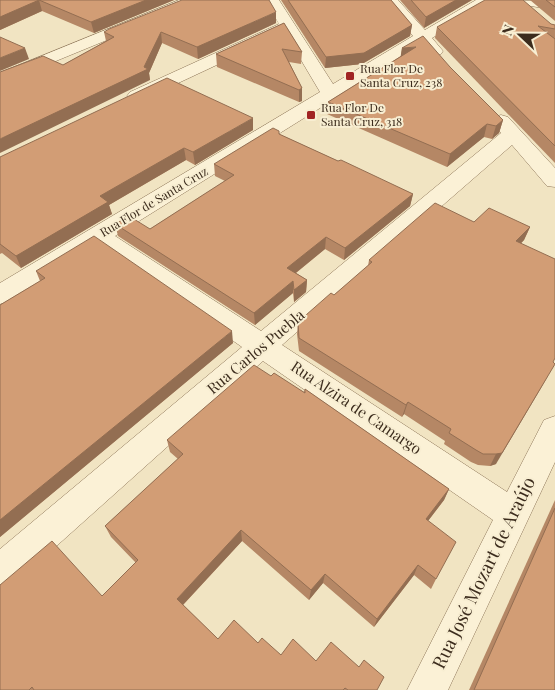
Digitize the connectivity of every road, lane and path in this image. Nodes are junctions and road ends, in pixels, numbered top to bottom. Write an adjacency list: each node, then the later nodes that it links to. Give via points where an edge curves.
1 (192, 0): 11 (street)
2 (272, 0): 8 (street)
3 (390, 0): 9 (street)
4 (487, 0): 9 (street, Rua Flor de Santa Cruz)
5 (518, 0): 6 (street); 7 (street)
6 (555, 6)
7 (540, 19)
8 (287, 26): 12 (street); 13 (street)
9 (423, 37): 10 (street); 12 (street, Rua Flor de Santa Cruz)
10 (448, 66)
11 (0, 79)
12 (331, 94): 17 (street, Rua Flor de Santa Cruz)
13 (120, 104)
14 (487, 106): 15 (street)
15 (512, 133): 16 (street); 19 (street, Rua Carlos Puebla)
16 (555, 181)
17 (99, 236): 18 (street, Rua Flor de Santa Cruz); 19 (street, Rua Alzira de Camargo)
18 (0, 295)
19 (262, 346): 21 (street, Rua Alzira de Camargo); 22 (street, Rua Carlos Puebla)
20 (555, 429): 21 (street, Rua José Mozart de Araújo)
21 (512, 514): 23 (street, Rua José Mozart de Araújo)
22 (0, 572)
23 (427, 690)

